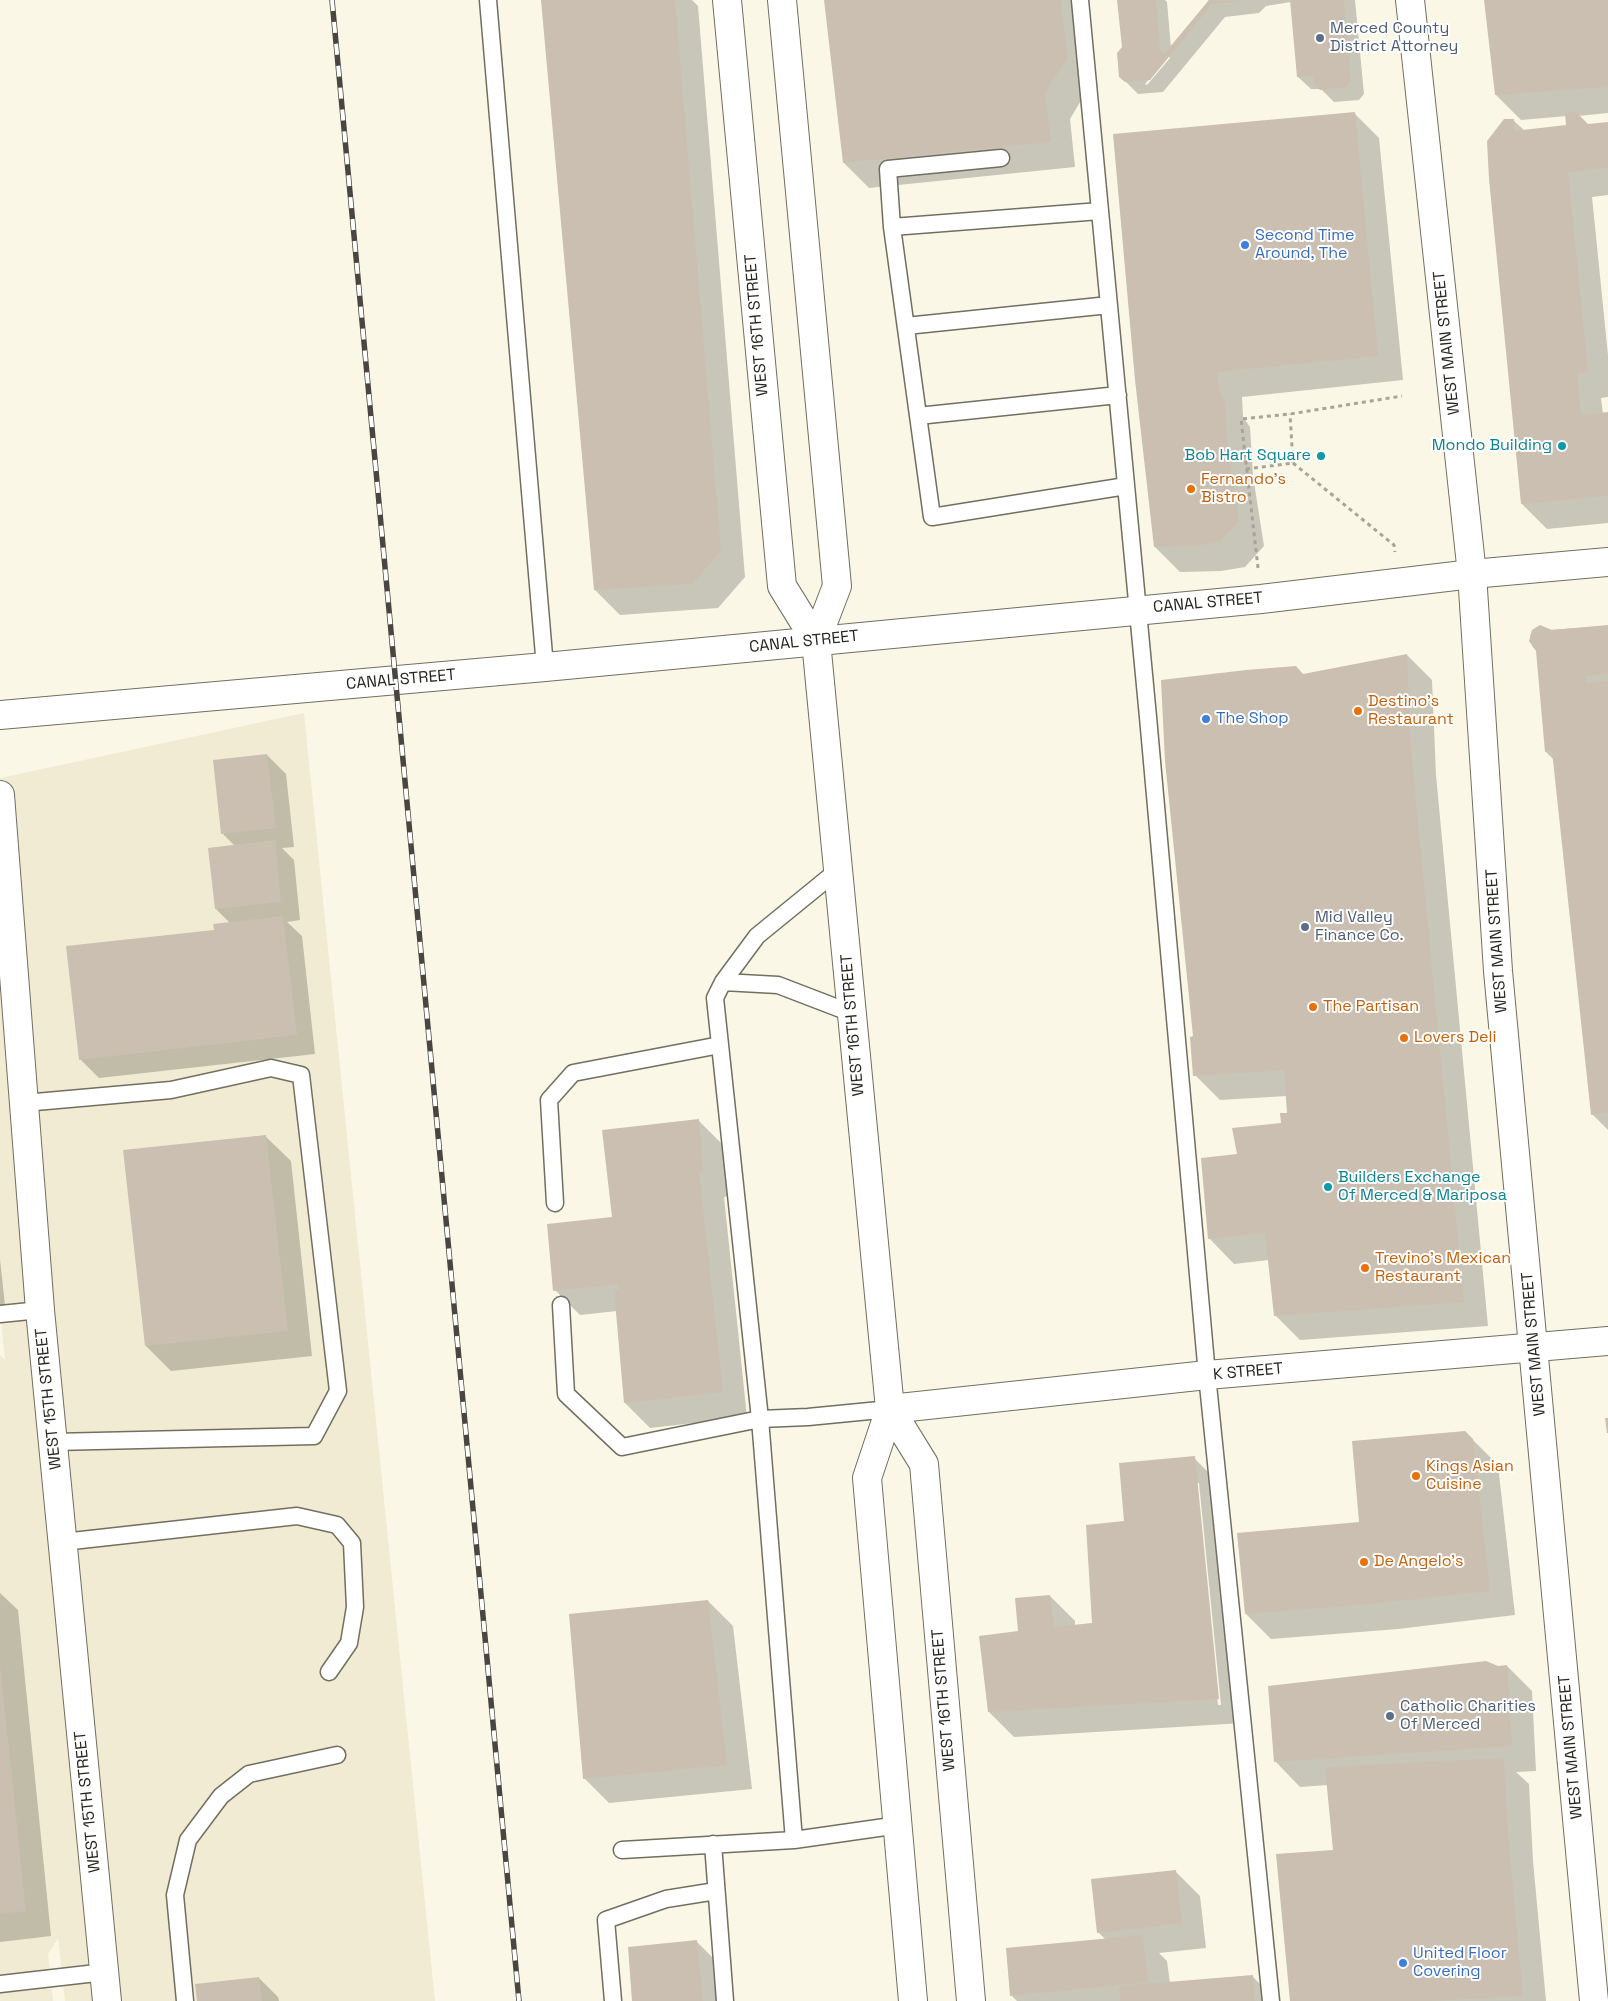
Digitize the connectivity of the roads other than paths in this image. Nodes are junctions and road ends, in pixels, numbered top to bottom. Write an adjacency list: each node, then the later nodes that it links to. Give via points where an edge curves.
1 (488, 0): 18 (lane)
2 (727, 0): 17 (street, WEST 16TH STREET, via 782,586)
3 (782, 0): 17 (street, WEST 16TH STREET, via 837,586)
4 (1080, 0): 7 (lane)
5 (1410, 0): 15 (street, WEST MAIN STREET)
6 (1001, 158): 8 (lane, via 888,169)
7 (1100, 211): 8 (lane); 9 (lane)
8 (892, 227): 10 (lane)
9 (1109, 305): 10 (lane); 11 (lane)
10 (906, 326): 12 (lane)
11 (1118, 395): 12 (lane); 13 (lane)
12 (918, 416): 13 (lane, via 932,517)
13 (1126, 486): 16 (lane)
14 (1608, 562): 15 (street, CANAL STREET)
15 (1472, 574): 16 (street, CANAL STREET, via 1261,599); 32 (street, WEST MAIN STREET, via 1498,972)
16 (1138, 609): 17 (street, CANAL STREET); 33 (lane)
17 (816, 641): 18 (street, CANAL STREET); 22 (street, WEST 16TH STREET)
18 (546, 667): 19 (street, CANAL STREET)
19 (0, 715)
20 (0, 796): 21 (street, WEST 15TH STREET)
21 (0, 805): 26 (street, WEST 15TH STREET)
22 (838, 870): 23 (lane, via 757,936); 24 (street, WEST 16TH STREET)
23 (723, 982): 24 (lane, via 778,985); 25 (lane, via 715,998)
24 (852, 1013): 34 (street, WEST 16TH STREET)
25 (720, 1045): 27 (lane, via 573,1073 549,1100); 35 (lane)
26 (24, 1103): 29 (street, WEST 15TH STREET); 36 (lane, via 171,1090 270,1068 301,1076 338,1391 314,1436)
27 (555, 1203)
28 (561, 1305): 35 (lane, via 566,1394 622,1447)
29 (40, 1310): 30 (lane); 36 (street, WEST 15TH STREET)
30 (0, 1314)
31 (1608, 1341): 32 (street, K STREET)
32 (1535, 1348): 33 (street, K STREET); 54 (street, WEST MAIN STREET)
33 (1207, 1375): 34 (street, K STREET); 53 (lane)
34 (890, 1409): 35 (lane); 40 (street, WEST 16TH STREET, via 867,1478); 52 (street, WEST 16TH STREET, via 924,1464)
35 (760, 1419): 41 (lane)
36 (54, 1442): 37 (street, WEST 15TH STREET)
37 (63, 1542): 38 (lane, via 297,1516 338,1524 352,1544 355,1607 349,1643); 45 (street, WEST 15TH STREET)
38 (329, 1672)
39 (337, 1755): 48 (lane, via 249,1774 220,1796 188,1840 175,1895)
40 (899, 1825): 41 (lane); 51 (street, WEST 16TH STREET)
41 (794, 1840): 42 (lane)
42 (712, 1844): 43 (lane); 44 (lane)
43 (622, 1850)
44 (716, 1891): 49 (lane, via 666,1899 606,1920); 50 (lane)
45 (105, 1972): 46 (lane); 47 (street, WEST 15TH STREET)
46 (0, 1984)
47 (107, 2001)
48 (185, 2001)
49 (613, 2001)
50 (725, 2001)
51 (913, 2001)
52 (970, 2001)
53 (1271, 2001)
54 (1594, 2001)

